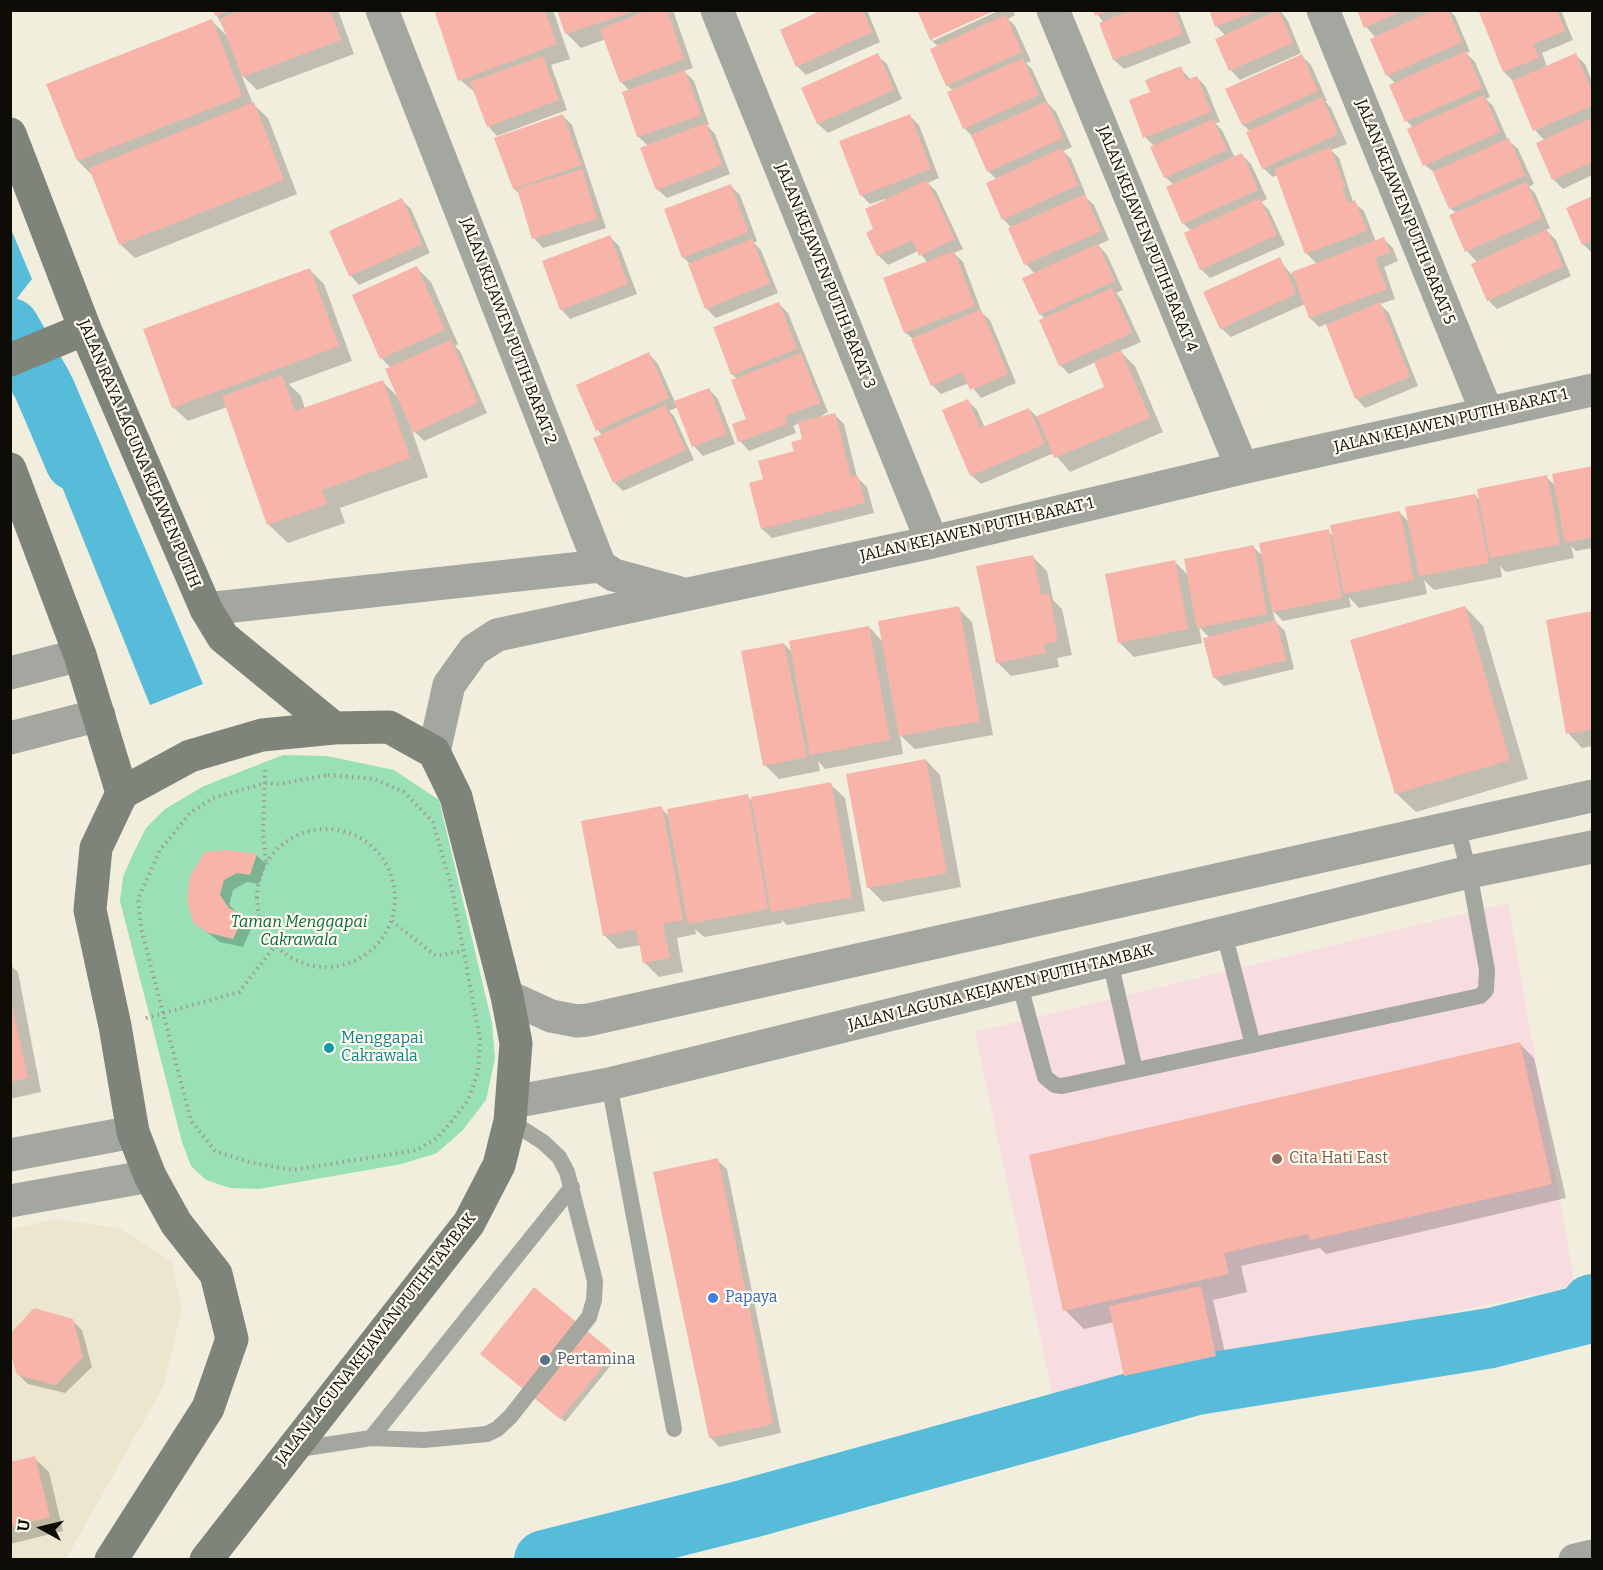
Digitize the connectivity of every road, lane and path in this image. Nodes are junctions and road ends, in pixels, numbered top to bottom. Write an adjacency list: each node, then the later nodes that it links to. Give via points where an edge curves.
1 (382, 10): 13 (street, JALAN KEJAWEN PUTIH BARAT 2)
2 (717, 10): 12 (street, JALAN KEJAWEN PUTIH BARAT 3)
3 (1053, 10): 11 (street, JALAN KEJAWEN PUTIH BARAT 4)
4 (1323, 10): 9 (street, JALAN KEJAWEN PUTIH BARAT 5)
5 (10, 134): 6 (street, JALAN RAYA LAGUNA KEJAWEN PUTIH)
6 (72, 334): 7 (street); 15 (street, JALAN RAYA LAGUNA KEJAWEN PUTIH)
7 (10, 360)
8 (1593, 390): 9 (street, JALAN KEJAWEN PUTIH BARAT 1)
9 (1487, 413): 11 (street, JALAN KEJAWEN PUTIH BARAT 1)
10 (10, 468): 16 (street)
11 (1242, 468): 12 (street, JALAN KEJAWEN PUTIH BARAT 1)
12 (932, 542): 14 (street, JALAN KEJAWEN PUTIH BARAT 1)
13 (600, 566): 14 (street, via 625,578); 15 (street)
14 (687, 595): 22 (street, JALAN KEJAWEN PUTIH BARAT 1, via 497,635 474,650 449,686)
15 (206, 609): 19 (street, JALAN RAYA LAGUNA KEJAWEN PUTIH, via 223,637)
16 (80, 655): 17 (street); 18 (street)
17 (10, 673)
18 (99, 716): 21 (street); 24 (street)
19 (334, 728): 20 (street); 22 (street, via 389,727)
20 (262, 735): 23 (path); 24 (street, via 190,756)
21 (10, 738)
22 (434, 752): 35 (street, via 456,797)
23 (266, 783): 29 (path, via 263,834); 35 (path, via 328,775 374,779 404,792 433,822 452,889); 39 (path, via 213,798 190,813 155,860 138,899 141,928)
24 (122, 793): 40 (street, via 96,848 90,910)
25 (1593, 796): 26 (street)
26 (1457, 826): 28 (street); 30 (lane)
27 (1593, 847): 30 (street, JALAN LAGUNA KEJAWEN PUTIH TAMBAK)
28 (1350, 850): 31 (street); 38 (street, via 577,1022 551,1016)
29 (267, 862): 32 (path, via 281,845 311,830 344,830 364,839 381,854 392,874 396,898); 34 (path, via 258,883 257,906 263,927)
30 (1469, 872): 31 (street, JALAN LAGUNA KEJAWEN PUTIH TAMBAK); 41 (lane, via 1487,970 1486,990 1480,996)
31 (1365, 898): 33 (street, JALAN LAGUNA KEJAWEN PUTIH TAMBAK)
32 (392, 921): 34 (path, via 380,942 363,958 341,966 316,968 294,960); 35 (path, via 436,956)
33 (1224, 933): 36 (street, JALAN LAGUNA KEJAWEN PUTIH TAMBAK); 41 (lane)
34 (275, 946): 39 (path, via 239,992)
35 (479, 949): 38 (street); 39 (path, via 478,1072 468,1100 451,1122 437,1138 417,1150 293,1170 215,1151 191,1121)
36 (1110, 961): 37 (street, JALAN LAGUNA KEJAWEN PUTIH TAMBAK); 42 (lane)
37 (1019, 982): 42 (lane, via 1048,1081 1062,1086); 43 (street, JALAN LAGUNA KEJAWEN PUTIH TAMBAK)
38 (507, 996): 44 (street, via 516,1043)
39 (163, 1013): 40 (path)
40 (115, 1026): 45 (street)
41 (1253, 1045): 42 (lane)
42 (1135, 1070)
43 (609, 1084): 44 (street, JALAN LAGUNA KEJAWEN PUTIH TAMBAK); 50 (lane)
44 (511, 1112): 48 (lane, via 559,1157); 52 (street, JALAN LAGUNA KEJAWAN PUTIH TAMBAK, via 499,1165 470,1223)
45 (133, 1132): 46 (street); 47 (street)
46 (10, 1155)
47 (150, 1176): 49 (street); 54 (street, via 176,1224 216,1274 232,1339 208,1408)
48 (572, 1186): 51 (lane); 51 (lane, via 595,1281 592,1310 510,1417 497,1429 475,1437)
49 (10, 1201)
50 (674, 1429)
51 (371, 1438): 52 (lane)
52 (289, 1451): 55 (street, JALAN LAGUNA KEJAWAN PUTIH TAMBAK)
53 (1593, 1556): 56 (street)
54 (111, 1560)
55 (206, 1560)
56 (1575, 1560)

